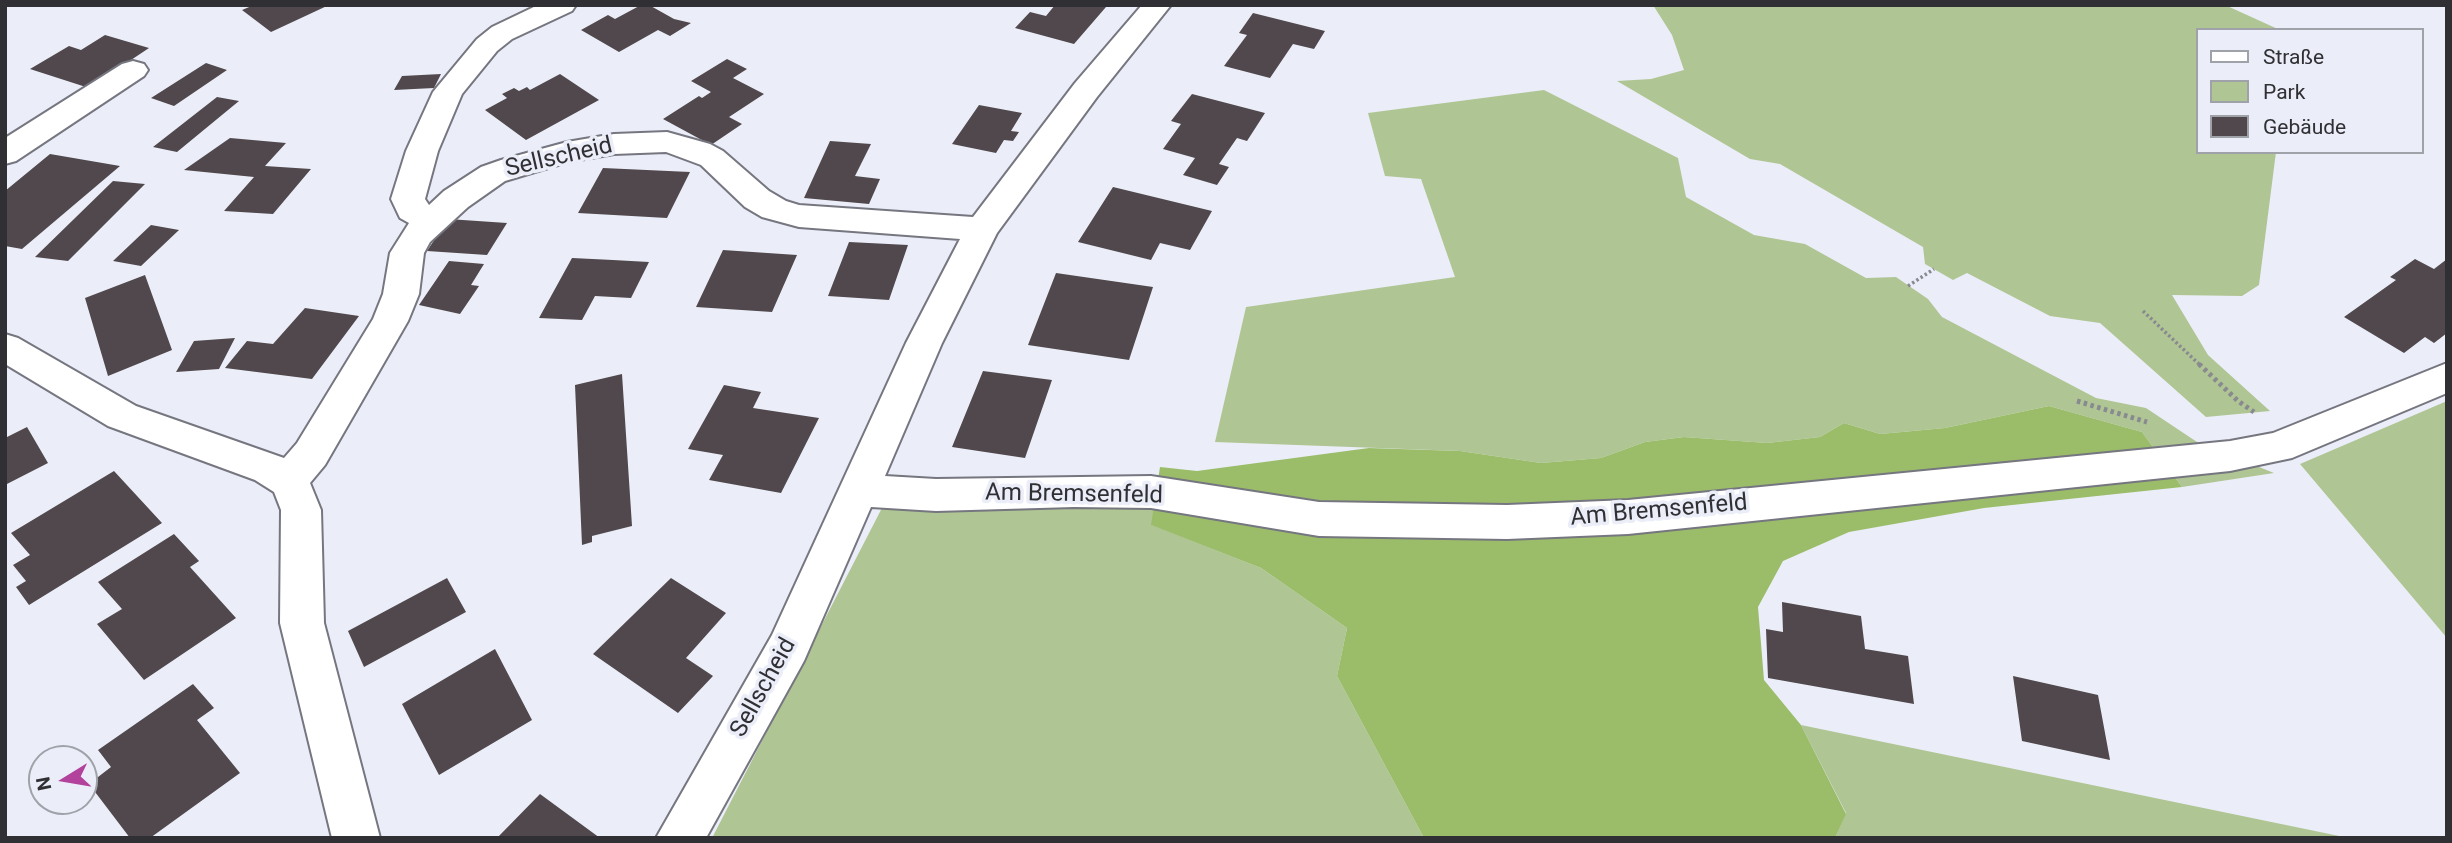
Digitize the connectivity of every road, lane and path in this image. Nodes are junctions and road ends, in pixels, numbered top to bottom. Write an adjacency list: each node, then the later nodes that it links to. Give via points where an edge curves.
1 (562, 5): 5 (street, via 502,33 448,92 422,151 408,199 412,210)
2 (1157, 5): 6 (street, Sellscheid, via 1086,90)
3 (133, 70): 4 (street)
4 (5, 154)
5 (430, 221): 6 (street, Sellscheid, via 482,180 502,171 567,152 648,141 699,151 757,200 799,216); 13 (street, Sellscheid, via 407,253 401,294 390,321 311,454)
6 (982, 229): 14 (street, Sellscheid)
7 (1934, 269): 8 (path)
8 (1908, 286)
9 (2143, 311): 12 (path, via 2238,401)
10 (5, 347): 13 (street, via 122,416 269,469)
11 (2447, 377): 12 (street, Am Bremsenfeld)
12 (2306, 435): 14 (street, Am Bremsenfeld, via 2230,457 1629,517 1507,522 1319,519 1151,492 936,495)
13 (288, 481): 15 (street, via 301,510 302,623)
14 (857, 490): 16 (street, Sellscheid, via 788,647)
15 (356, 838)
16 (680, 838)

